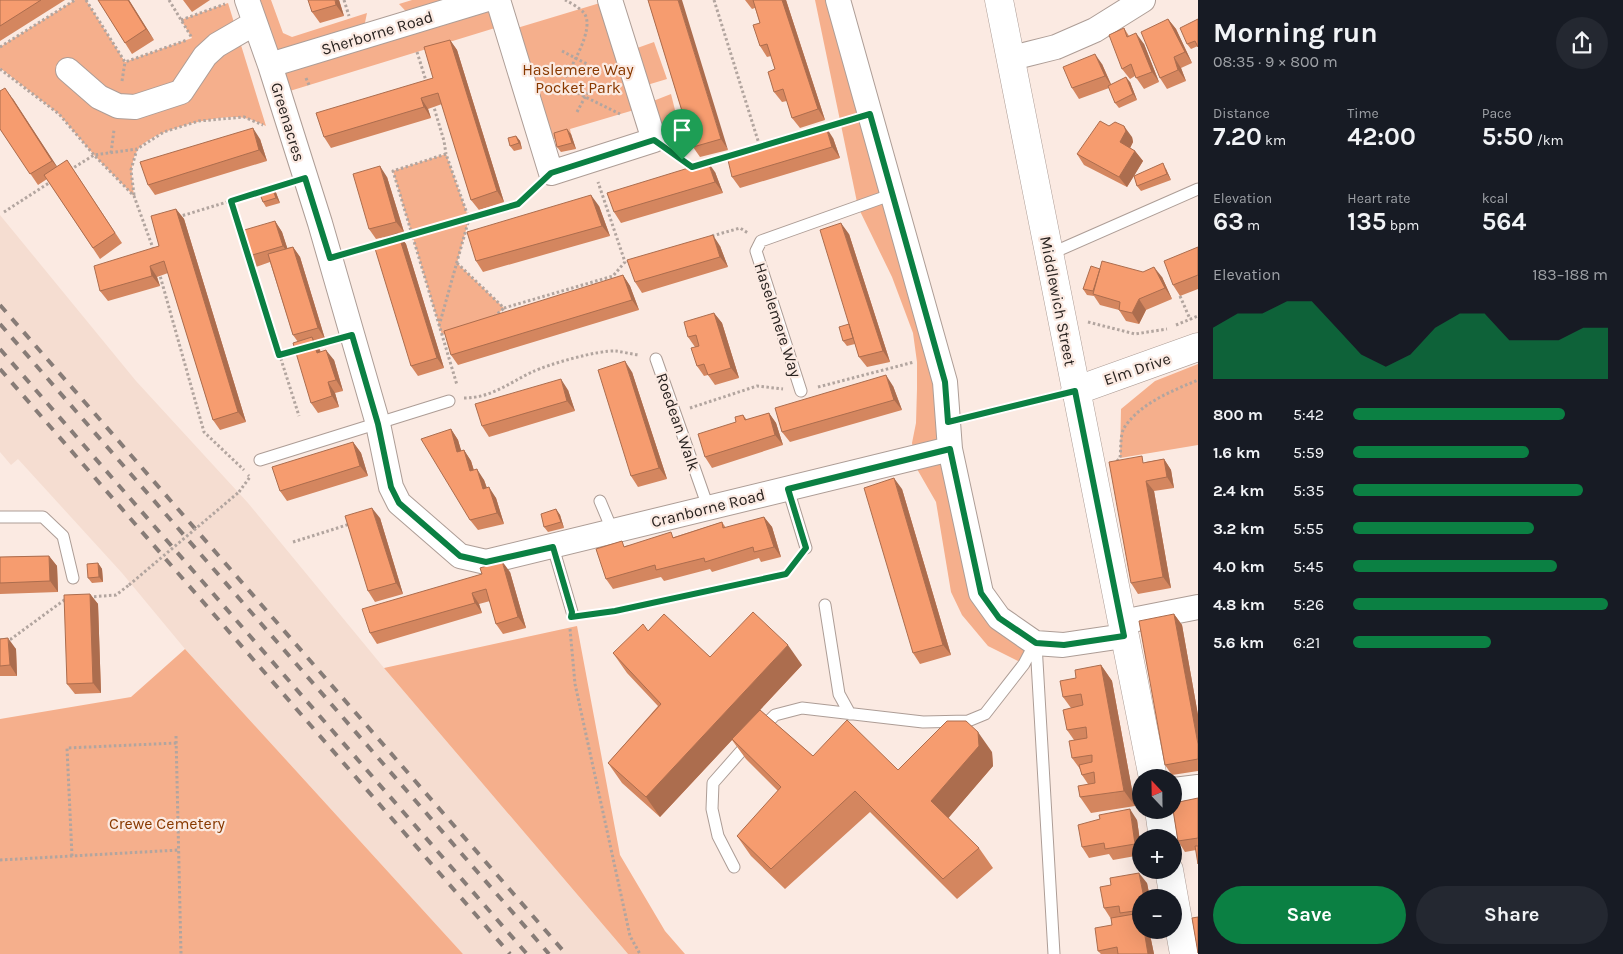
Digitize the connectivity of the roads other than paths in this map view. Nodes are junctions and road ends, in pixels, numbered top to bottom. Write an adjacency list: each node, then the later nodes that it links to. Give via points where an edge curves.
1 (484, 0): 10 (street, Sherborne Road)
2 (498, 0): 3 (street, via 551,173 592,160 652,134)
3 (610, 0)
4 (838, 0): 13 (street)
5 (1000, 0): 9 (main road, Middlewich Street)
6 (1142, 0): 9 (street, via 1095,30 1056,47)
7 (238, 1): 8 (street, Greenacres)
8 (256, 23): 10 (street, Greenacres); 11 (street, via 207,44 181,92 135,107 118,106 99,97)
9 (1012, 58): 14 (main road, Middlewich Street)
10 (270, 65): 20 (street, Greenacres)
11 (68, 70)
12 (1198, 189): 14 (lane)
13 (893, 194): 17 (lane, Haselemere Way, via 761,241 756,251); 21 (street, via 945,382)
14 (1050, 254): 18 (main road, Middlewich Street)
15 (1198, 347): 18 (main road, Elm Drive)
16 (656, 359): 25 (lane, Roedean Walk)
17 (801, 391)
18 (1075, 391): 34 (main road, Middlewich Street)
19 (449, 401): 20 (lane)
20 (378, 424): 22 (lane); 28 (street, Greenacres, via 391,487 399,503 460,556 486,562)
21 (950, 449): 23 (street, Cranborne Road); 35 (street, via 981,593 999,618)
22 (260, 460)
23 (788, 489): 25 (street, Cranborne Road); 29 (lane)
24 (600, 501): 27 (lane)
25 (708, 507): 27 (street, Cranborne Road)
26 (0, 517): 30 (lane, via 43,517 63,536)
27 (612, 532): 28 (street, Cranborne Road)
28 (553, 547): 33 (lane)
29 (806, 548)
30 (73, 578)
31 (825, 605): 36 (lane, via 839,694)
32 (1198, 607): 34 (street)
33 (571, 614)
34 (1123, 629): 35 (street, via 1064,645); 37 (main road, Middlewich Street)
35 (1036, 643): 36 (lane, via 1024,664 984,714 968,721 923,722); 42 (lane)
36 (850, 714): 40 (lane, via 802,708 775,715 713,783 712,809 718,836)
37 (1151, 769)
38 (1198, 787): 39 (street)
39 (1182, 789)
40 (734, 867)
41 (1171, 879): 43 (main road)
42 (1054, 954)
43 (1184, 954)

